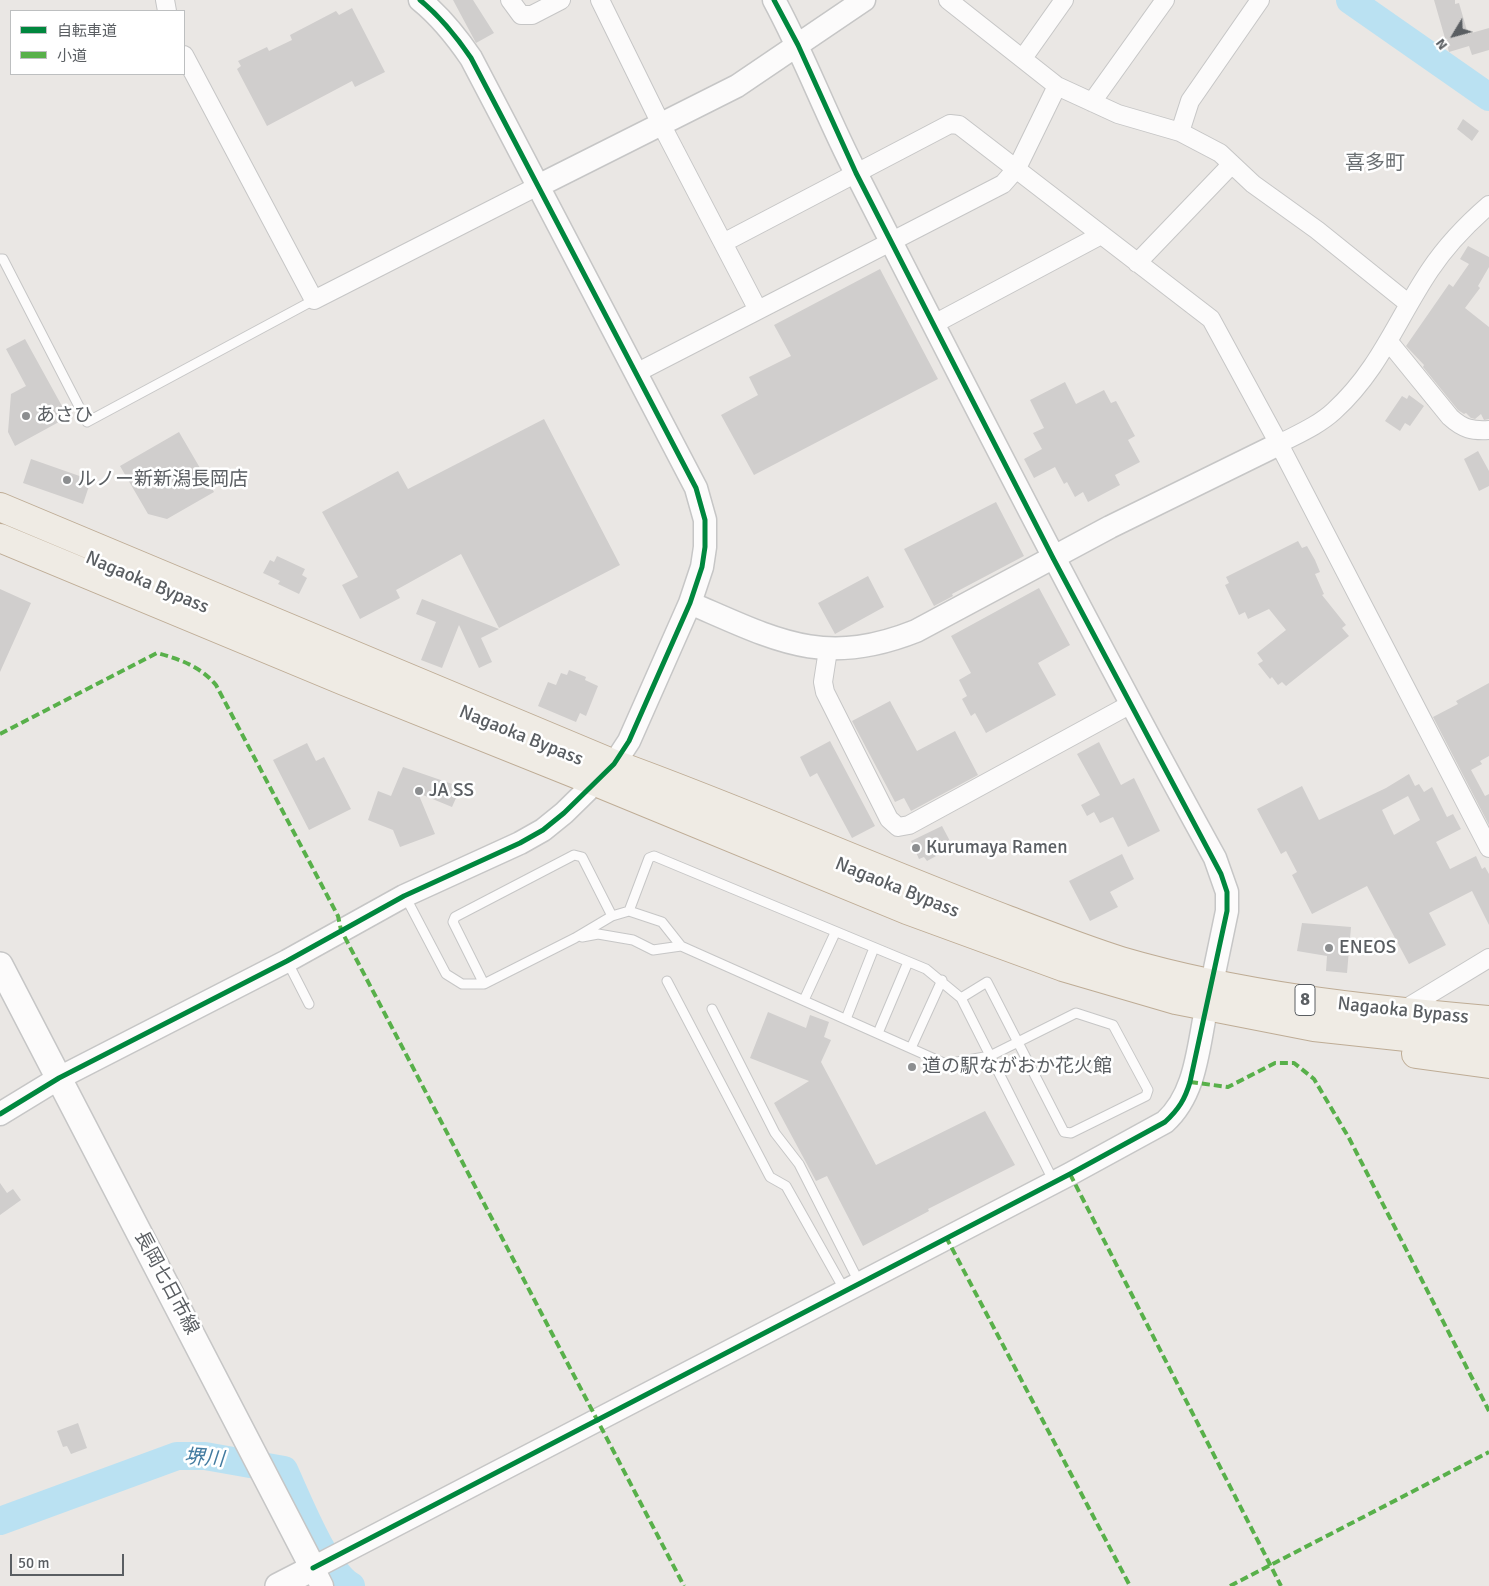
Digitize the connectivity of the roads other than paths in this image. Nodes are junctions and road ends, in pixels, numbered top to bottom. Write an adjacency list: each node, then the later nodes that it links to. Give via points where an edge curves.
1 (420, 0): 21 (street, via 436,12 471,58)
2 (510, 0): 3 (street, via 521,15 532,15)
3 (560, 0)
4 (600, 0): 16 (street)
5 (774, 0): 11 (street)
6 (864, 0): 11 (street)
7 (948, 0): 13 (street)
8 (1064, 0): 13 (street)
9 (1165, 0): 15 (street)
10 (1260, 0): 17 (street, via 1190,101)
11 (798, 45): 16 (street, via 737,86); 20 (street)
12 (185, 57): 28 (street)
13 (1023, 58): 14 (street)
14 (1057, 86): 15 (street); 19 (street)
15 (1092, 102): 17 (street, via 1118,114)
16 (660, 124): 21 (street); 25 (street)
17 (1180, 132): 18 (street, via 1220,153)
18 (1231, 165): 27 (street); 29 (street)
19 (1017, 168): 20 (street, via 959,124 950,124); 23 (street); 24 (street, via 1003,184)
20 (856, 173): 24 (street); 25 (street)
21 (538, 186): 28 (street); 33 (street)
22 (1489, 205): 29 (street, via 1444,251)
23 (1101, 235): 27 (street); 31 (street)
24 (892, 242): 30 (street); 31 (street)
25 (724, 243): 30 (street)
26 (0, 259): 28 (lane, via 87,422)
27 (1137, 263): 35 (street, via 1211,319)
28 (314, 300)
29 (1409, 304): 32 (street)
30 (758, 310): 33 (street)
31 (934, 324): 38 (street)
32 (1389, 342): 34 (street, via 1461,427 1473,431); 35 (street, via 1367,375 1333,412)
33 (636, 373): 39 (street, via 696,488 705,520 702,567)
34 (1489, 430)
35 (1279, 444): 38 (street); 43 (street)
36 (0, 507): 42 (highway, Nagaoka Bypass / 8)
37 (0, 538): 42 (highway, Nagaoka Bypass / 8, via 344,681)
38 (1054, 558): 40 (street, via 909,634 860,648); 41 (street)
39 (690, 603): 40 (street, via 773,638); 42 (street, via 629,741)
40 (828, 650): 41 (street, via 825,692 889,819 898,827 909,825)
41 (1131, 704): 58 (street, via 1214,858 1227,892 1227,911)
42 (605, 773): 44 (street, via 543,830); 58 (highway, Nagaoka Bypass / 8, via 907,910 992,942 1124,986)
43 (1489, 848)
44 (404, 896): 52 (street); 57 (lane, via 446,974 462,984)
45 (629, 911): 46 (lane); 47 (lane, via 649,858 654,856); 49 (lane, via 662,922)
46 (612, 916): 48 (lane); 57 (lane, via 582,856 574,855 480,904 453,922)
47 (835, 933): 50 (lane); 60 (lane)
48 (575, 938): 49 (lane, via 598,934 633,940 653,950); 57 (lane)
49 (681, 946): 60 (lane)
50 (874, 948): 53 (lane); 65 (lane)
51 (1489, 958): 64 (street)
52 (287, 961): 61 (lane); 74 (street)
53 (908, 962): 55 (lane); 68 (lane)
54 (0, 965): 74 (main road, 長岡七日市線)
55 (942, 980): 59 (lane); 71 (lane)
56 (667, 981): 77 (lane, via 770,1177 786,1186)
57 (484, 984)
58 (1209, 994): 64 (highway, Nagaoka Bypass / 8); 67 (highway, Nagaoka Bypass / 8); 76 (street, via 1190,1082 1178,1110 1165,1122)
59 (961, 998): 69 (lane, via 987,982); 72 (lane)
60 (804, 1000): 65 (lane)
61 (309, 1004)
62 (1489, 1008): 64 (highway)
63 (712, 1009): 77 (lane, via 775,1132 799,1164)
64 (1399, 1012): 66 (highway, Nagaoka Bypass / 8)
65 (846, 1019): 68 (lane)
66 (1489, 1020)
67 (1314, 1027): 70 (highway, Nagaoka Bypass / 8, via 1424,1039); 73 (highway, via 1424,1056)
68 (878, 1033): 71 (lane)
69 (1018, 1042): 69 (lane, via 1076,1013 1113,1025 1148,1090 1146,1096 1071,1134 1064,1132); 72 (lane)
70 (1489, 1042)
71 (911, 1048): 72 (lane, via 946,1064)
72 (990, 1056): 76 (lane)
73 (1489, 1064)
74 (59, 1078): 75 (street); 78 (main road, 長岡七日市線)
75 (0, 1114)
76 (1054, 1182): 77 (street)
77 (852, 1286): 78 (street)
78 (317, 1577): 79 (main road); 80 (street)
79 (278, 1586)
80 (330, 1586)

